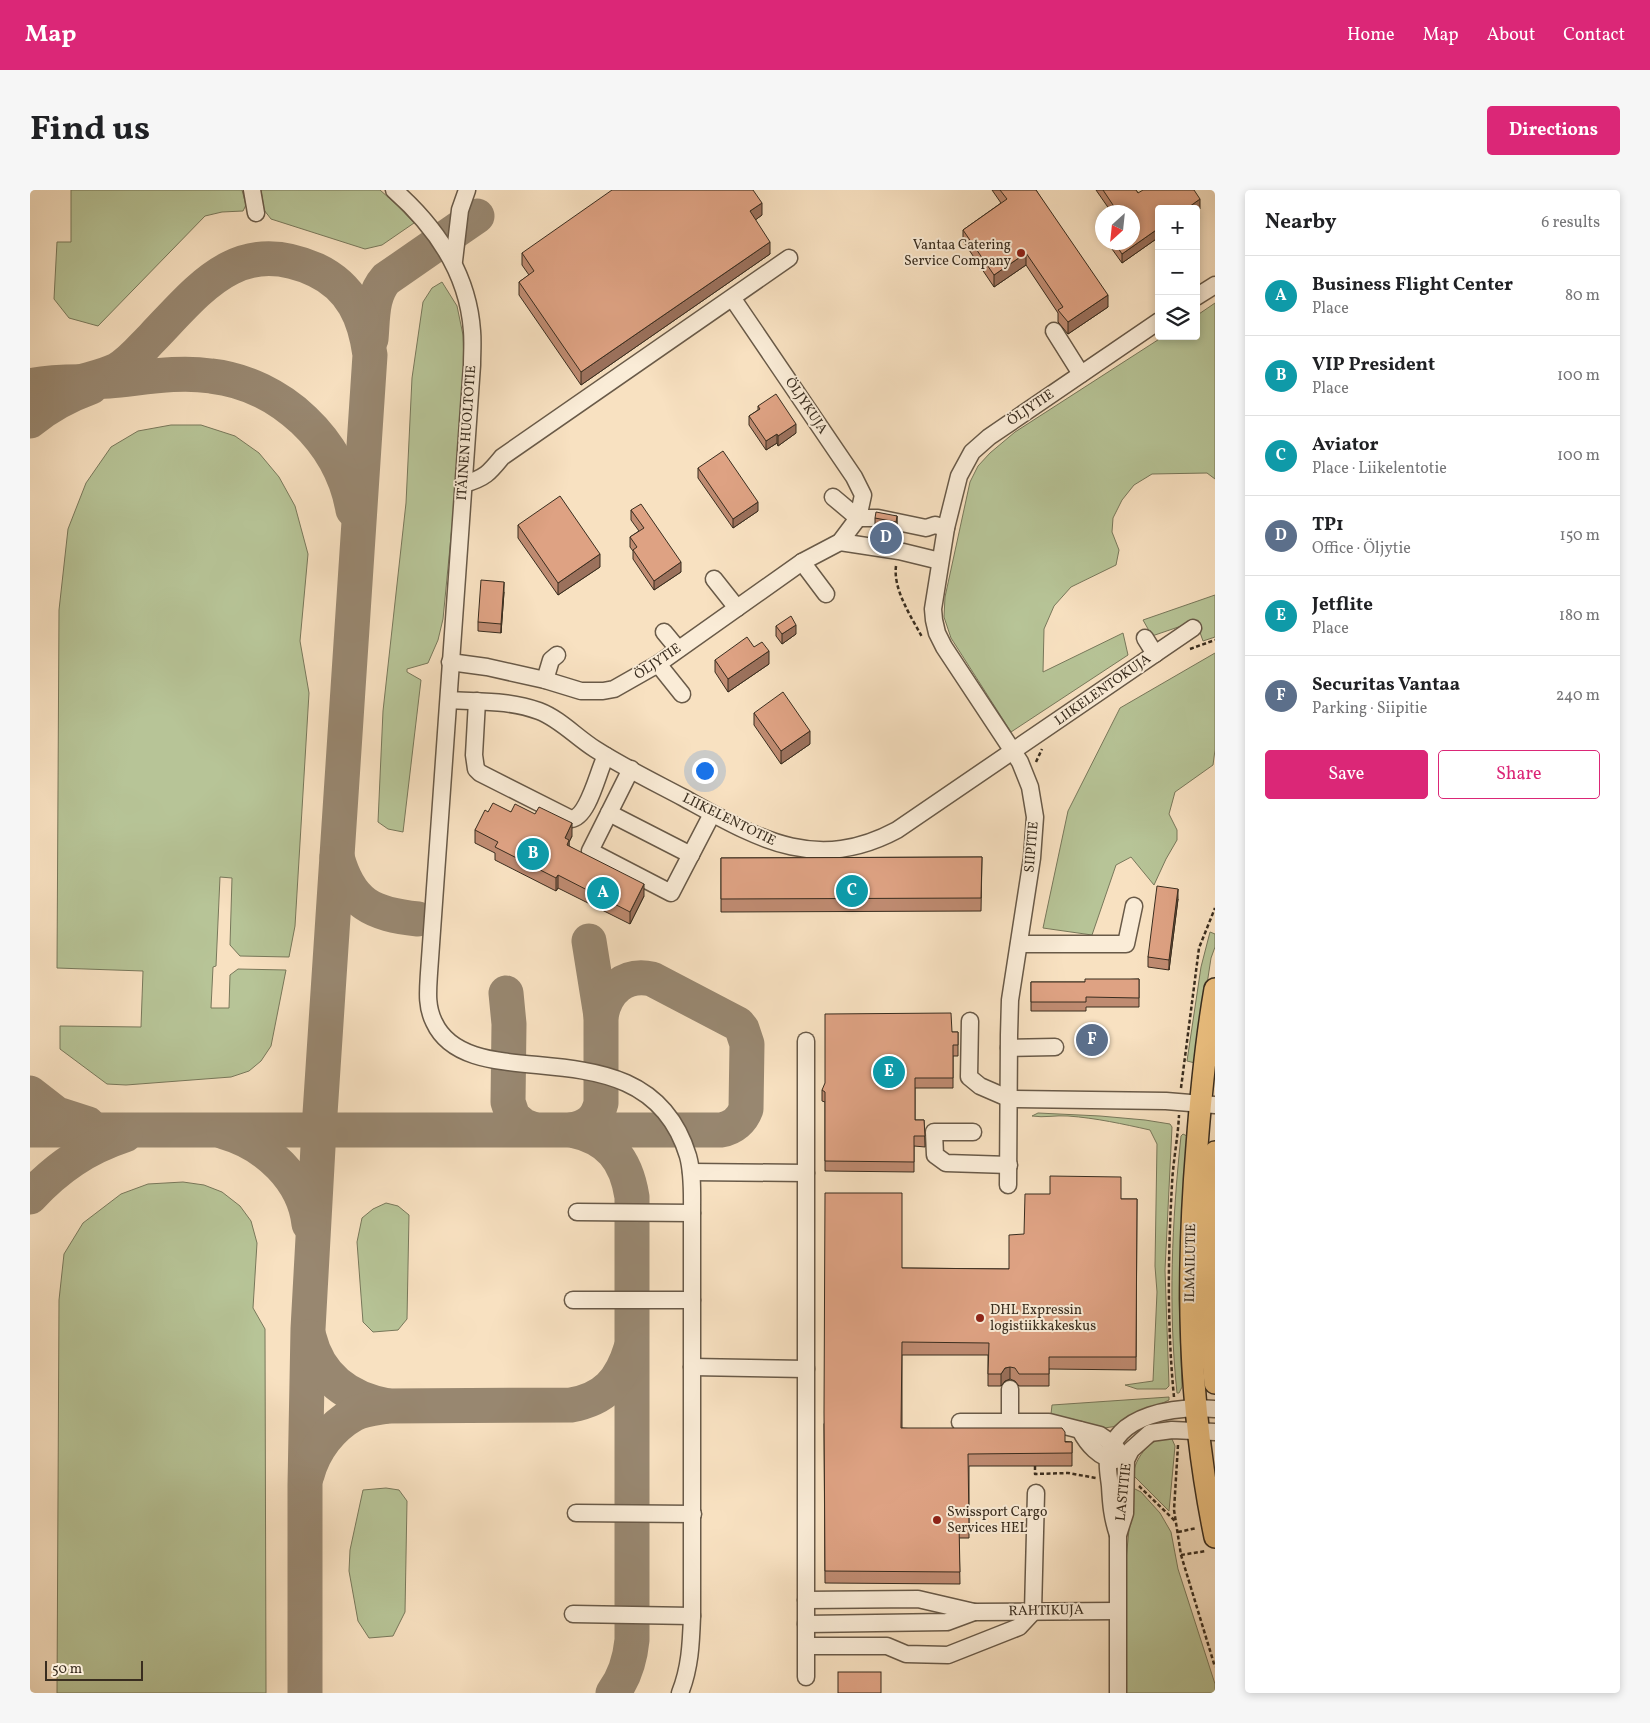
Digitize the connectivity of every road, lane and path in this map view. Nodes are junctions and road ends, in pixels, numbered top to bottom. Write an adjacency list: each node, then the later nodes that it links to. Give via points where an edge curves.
1 (252, 190): 4 (street)
2 (394, 190): 6 (street, ITÄINEN HUOLTOTIE, via 429,226)
3 (467, 190): 6 (street, via 460,210)
4 (256, 213)
5 (789, 258): 9 (street)
6 (454, 261): 13 (street, ITÄINEN HUOLTOTIE, via 472,329)
7 (1215, 285): 8 (street)
8 (1199, 295)
9 (733, 299): 13 (street, via 502,457 480,479); 15 (street, ÖLJYKUJA, via 854,477 862,495)
10 (1155, 324): 12 (street, ÖLJYTIE)
11 (1054, 331): 12 (street)
12 (1081, 374): 16 (street, ÖLJYTIE, via 972,452 959,476)
13 (464, 484): 31 (street, ITÄINEN HUOLTOTIE)
14 (833, 497): 15 (street)
15 (858, 518): 16 (street); 17 (street, ÖLJYTIE)
16 (946, 528): 19 (street, ÖLJYTIE)
17 (840, 542): 18 (street); 20 (street, ÖLJYTIE)
18 (899, 551): 19 (street); 27 (path, via 895,577)
19 (940, 561): 37 (street, SIIPITIE, via 933,609 937,633)
20 (802, 562): 22 (street); 23 (street, ÖLJYTIE)
21 (714, 579): 23 (street)
22 (826, 594)
23 (737, 608): 28 (street, ÖLJYTIE)
24 (1193, 628): 29 (street, LIIKELENTOKUJA)
25 (664, 632): 28 (street)
26 (1145, 638): 29 (street)
27 (927, 644)
28 (678, 649): 32 (street, ÖLJYTIE)
29 (1155, 654): 37 (street, LIIKELENTOKUJA)
30 (557, 655): 33 (street)
31 (450, 662): 33 (street, ÖLJYTIE); 35 (street, ITÄINEN HUOLTOTIE)
32 (658, 664): 33 (street, ÖLJYTIE, via 624,684 603,691 581,691); 34 (street)
33 (544, 680)
34 (682, 694)
35 (449, 700): 36 (street, LIIKELENTOTIE); 55 (street, ITÄINEN HUOLTOTIE, via 428,995 434,1022 451,1045 463,1052 596,1072 626,1082 666,1115 676,1129)
36 (477, 702): 38 (street, LIIKELENTOTIE, via 521,705 540,712); 38 (street, via 476,769 571,819 581,814)
37 (1014, 752): 41 (street, LIIKELENTOTIE, via 897,830 855,847 822,850 787,847); 44 (street, SIIPITIE, via 1030,787 1036,817)
38 (606, 756): 39 (street, LIIKELENTOTIE)
39 (631, 769): 40 (street); 41 (street, LIIKELENTOTIE)
40 (609, 813): 42 (street); 42 (street, via 590,851 672,892)
41 (712, 814): 42 (street)
42 (691, 855)
43 (1134, 906): 44 (street, via 1126,944)
44 (1019, 944): 49 (street, SIIPITIE, via 1010,1000)
45 (1215, 989): 51 (main road, ILMAILUTIE, via 1208,1025)
46 (970, 1021): 50 (street, via 969,1077 980,1086)
47 (806, 1042): 56 (street)
48 (1055, 1047): 49 (street)
49 (1009, 1048): 50 (street, SIIPITIE)
50 (1010, 1099): 51 (street); 54 (street, SIIPITIE)
51 (1208, 1104): 66 (main road, ILMAILUTIE, via 1192,1208 1190,1294 1192,1363)
52 (973, 1132): 54 (street, via 934,1132 935,1155 946,1163)
53 (1215, 1152): 64 (main road, ILMAILUTIE, via 1210,1238)
54 (1008, 1165): 57 (street, SIIPITIE)
55 (691, 1172): 56 (street); 59 (street, ITÄINEN HUOLTOTIE)
56 (806, 1173): 63 (street)
57 (1008, 1185)
58 (578, 1212): 59 (street)
59 (692, 1213): 61 (street, ITÄINEN HUOLTOTIE)
60 (573, 1300): 61 (street)
61 (692, 1300): 62 (street, ITÄINEN HUOLTOTIE)
62 (692, 1368): 63 (street); 77 (street, ITÄINEN HUOLTOTIE)
63 (806, 1369): 83 (street)
64 (1215, 1383)
65 (1010, 1389): 68 (street)
66 (1205, 1408): 69 (main road, ILMAILUTIE); 70 (street, LASTITIE, via 1138,1420 1124,1428)
67 (960, 1422): 68 (street)
68 (1010, 1423): 70 (street, via 1049,1422 1080,1430 1086,1441)
69 (1206, 1431): 71 (street, LASTITIE, via 1162,1430 1150,1433); 81 (main road, ILMAILUTIE)
70 (1110, 1452): 71 (street); 80 (street, LASTITIE, via 1111,1514)
71 (1126, 1460): 74 (street, LASTITIE)
72 (1035, 1466): 73 (path, via 1035,1474 1068,1474 1100,1480)
73 (1098, 1474)
74 (1125, 1481): 78 (path, via 1136,1483); 80 (street, LASTITIE, via 1125,1513)
75 (1036, 1492): 86 (street)
76 (576, 1513): 77 (street)
77 (693, 1514): 88 (street, ITÄINEN HUOLTOTIE)
78 (1176, 1522)
79 (1178, 1532): 81 (path)
80 (1118, 1535): 84 (street, LASTITIE)
81 (1206, 1539): 82 (path)
82 (1181, 1555)
83 (806, 1600): 85 (street, via 918,1599); 89 (street)
84 (1117, 1610): 86 (street, RAHTIKUJA); 93 (street, LASTITIE)
85 (974, 1612): 86 (street, RAHTIKUJA); 89 (street, via 948,1622)
86 (1034, 1612): 90 (street, via 1019,1627 948,1655 906,1654 887,1646)
87 (573, 1614): 88 (street)
88 (692, 1616): 92 (street, ITÄINEN HUOLTOTIE, via 691,1652)
89 (806, 1624): 90 (street)
90 (806, 1646): 91 (street)
91 (806, 1677)
92 (680, 1693)
93 (1118, 1693)

